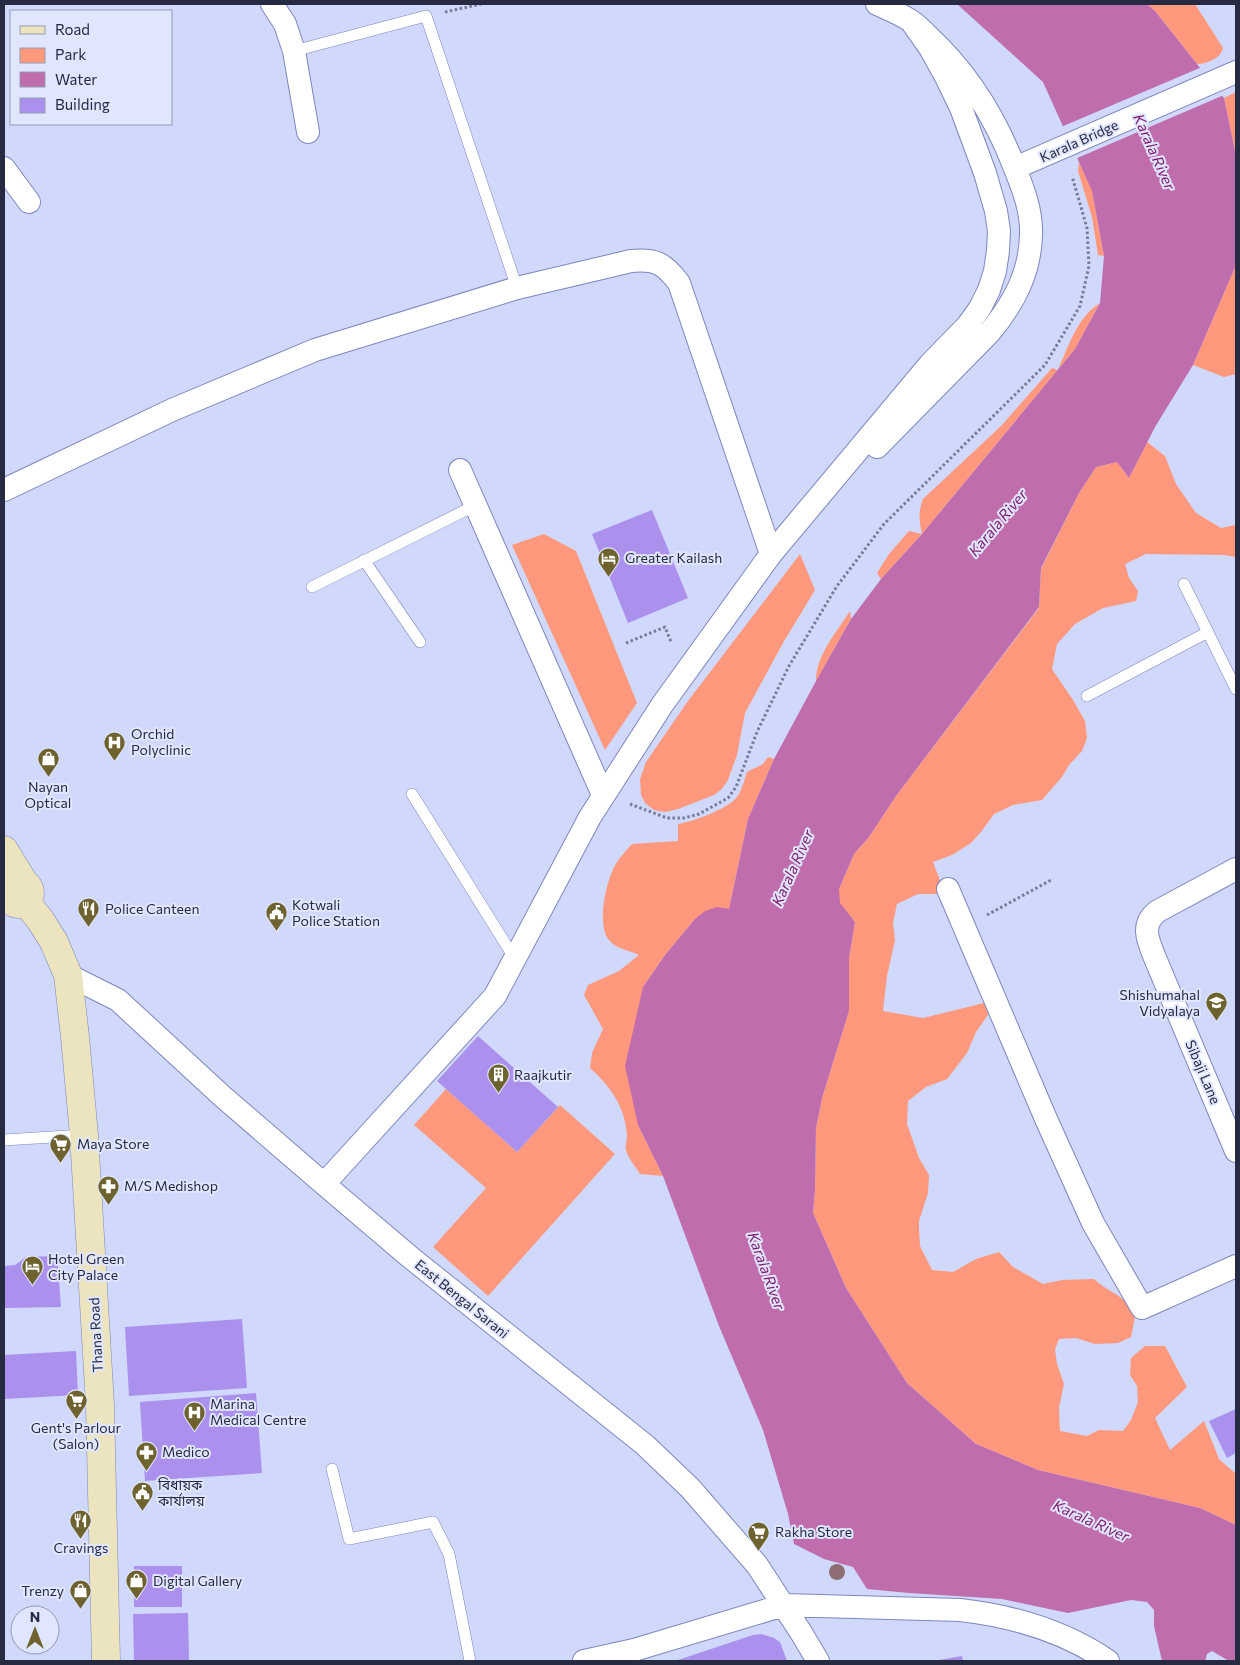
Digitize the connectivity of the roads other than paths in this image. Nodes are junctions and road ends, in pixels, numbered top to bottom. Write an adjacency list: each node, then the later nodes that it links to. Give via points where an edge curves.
1 (272, 4): 4 (street, via 285,24)
2 (877, 4): 3 (street)
3 (911, 21): 7 (street, via 958,68 978,94 1005,142); 13 (street, via 930,48 961,108 985,173 999,231 995,271 980,308 968,325 930,364)
4 (294, 51): 6 (street); 10 (lane, via 426,16)
5 (1236, 72): 7 (street, Karala Bridge)
6 (308, 132)
7 (1024, 165): 13 (street, via 1031,235 1024,278 1015,298 990,332 900,424)
8 (4, 168): 9 (street)
9 (29, 202)
10 (517, 288): 12 (street, via 315,350 172,410); 15 (street, via 647,259 670,271 679,283)
11 (460, 470): 14 (street)
12 (4, 490)
13 (815, 503): 15 (street)
14 (476, 505): 16 (lane); 24 (street)
15 (771, 554): 24 (street, via 662,705)
16 (364, 560): 18 (lane); 20 (lane)
17 (1184, 584): 19 (lane)
18 (312, 586)
19 (1208, 632): 21 (lane); 22 (lane)
20 (420, 642)
21 (1236, 689)
22 (1087, 696)
23 (412, 794): 29 (lane)
24 (603, 795): 29 (street)
25 (4, 850): 28 (street, Thana Road)
26 (1236, 869): 33 (street, Sibaji Lane, via 1152,915 1147,930 1152,952)
27 (948, 889): 35 (street, via 1093,1223 1142,1308)
28 (16, 893): 30 (street, Thana Road, via 41,921)
29 (515, 959): 34 (street, via 495,996)
30 (68, 975): 31 (street, Thana Road); 34 (street, East Bengal Sarani, via 118,1000)
31 (84, 1135): 32 (lane); 38 (street, Thana Road, via 100,1405)
32 (4, 1140)
33 (1236, 1151)
34 (324, 1184): 37 (street, East Bengal Sarani, via 645,1445 690,1488 758,1565)
35 (1236, 1266)
36 (332, 1469): 39 (lane, via 350,1539 433,1522 449,1554)
37 (784, 1605): 40 (street, via 634,1650); 41 (street, East Bengal Sarani); 42 (street, via 989,1613 1045,1628)
38 (106, 1661)
39 (470, 1661)
40 (584, 1661)
41 (818, 1661)
42 (1108, 1661)

